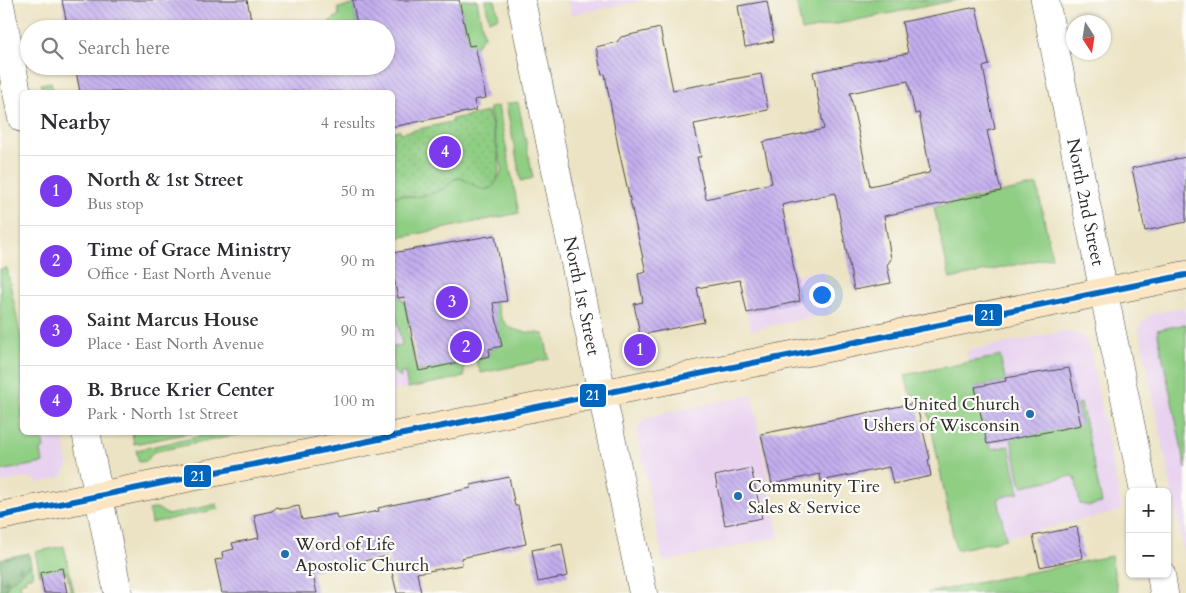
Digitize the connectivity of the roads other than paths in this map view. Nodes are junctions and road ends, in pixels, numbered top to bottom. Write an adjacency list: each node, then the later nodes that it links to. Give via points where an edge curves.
1 (521, 0): 7 (street, North 1st Street)
2 (1045, 0): 6 (street, North 2nd Street)
3 (0, 5): 4 (street)
4 (20, 108)
5 (1186, 275): 6 (main road)
6 (1103, 292): 7 (main road); 9 (street, North 2nd Street)
7 (601, 395): 10 (main road); 14 (street, North 1st Street)
8 (87, 435): 10 (street)
9 (1143, 488)
10 (98, 495): 11 (main road); 13 (street)
11 (0, 516)
12 (1162, 578): 15 (street)
13 (118, 593)
14 (642, 593)
15 (1164, 593)

